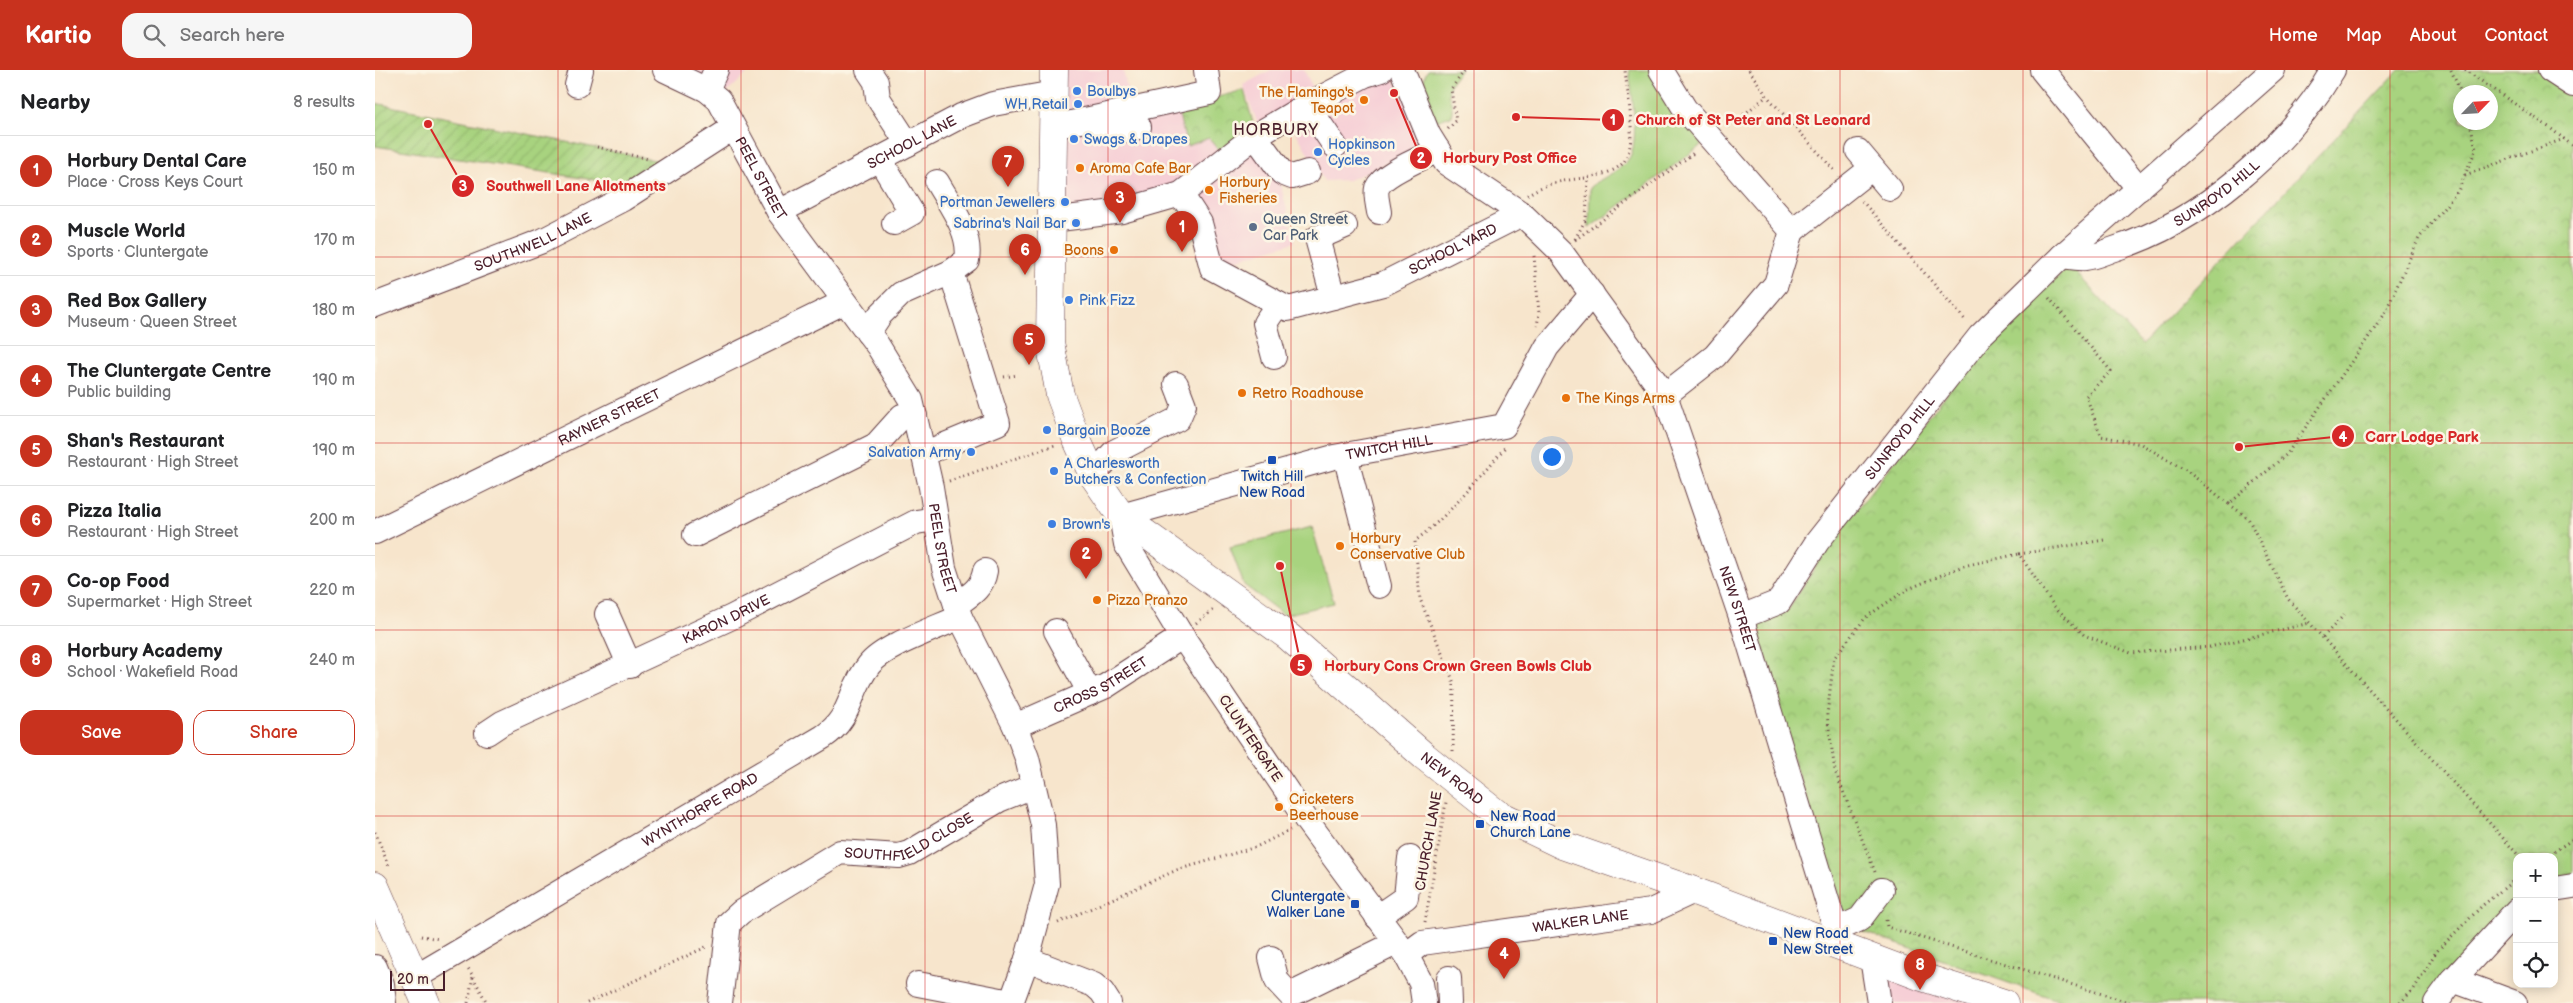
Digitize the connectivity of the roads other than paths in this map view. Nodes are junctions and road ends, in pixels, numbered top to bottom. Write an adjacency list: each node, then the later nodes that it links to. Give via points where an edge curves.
1 (665, 70): 11 (street)
2 (1206, 70): 15 (street, via 1209,93)
3 (1381, 70): 14 (street, via 1365,75)
4 (1402, 70): 22 (street, NEW STREET, via 1428,134)
5 (1661, 70): 35 (street, via 1685,109)
6 (2042, 70): 27 (street)
7 (2273, 70): 27 (street, SUNROYD HILL)
8 (2333, 70): 36 (street, SUNROYD HILL, via 2266,155 2227,188 2182,218 2132,244 2086,258)
9 (2550, 70): 13 (street)
10 (873, 72): 20 (street, via 878,98)
11 (711, 80): 18 (street, PEEL STREET)
12 (1054, 81): 16 (main road, NEW ROAD); 20 (street, SCHOOL LANE, via 961,116)
13 (2573, 86)
14 (1307, 106): 19 (street); 21 (street)
15 (1084, 120): 16 (street); 17 (street, via 1120,132)
16 (1053, 127): 32 (main road, NEW ROAD)
17 (1139, 127)
18 (733, 128): 30 (street, PEEL STREET); 42 (street, SOUTHWELL LANE, via 623,199 542,241)
19 (1255, 136): 24 (street, via 1282,173 1292,177); 28 (street)
20 (908, 144): 23 (street, SCHOOL LANE)
21 (1335, 146)
22 (1438, 150): 29 (street, NEW STREET, via 1446,163); 31 (street, via 1381,182 1376,190)
23 (880, 160): 30 (street, SCHOOL LANE); 33 (street, via 912,213)
24 (1307, 172)
25 (937, 182): 37 (street, via 962,228 969,250 967,260)
26 (1890, 189): 35 (street, via 1865,159 1849,186)
27 (2139, 189): 36 (street, SUNROYD HILL)
28 (1181, 194): 32 (street, via 1122,212); 41 (street, via 1212,238 1212,268)
29 (1516, 210): 38 (street, NEW STREET, via 1561,252); 39 (street, SCHOOL YARD, via 1383,284)
30 (779, 212): 40 (street, PEEL STREET)
31 (1379, 212)
32 (1052, 220): 50 (main road, NEW ROAD, via 1051,342 1060,395)
33 (894, 223)
34 (1345, 226): 39 (street, via 1317,238)
35 (1792, 231): 46 (street, via 1776,284 1715,356)
36 (2063, 256): 59 (street, SUNROYD HILL, via 1980,336 1817,542 1779,602)
37 (951, 272): 43 (street, via 901,294); 48 (street, via 998,423)
38 (1592, 294): 46 (street, NEW STREET); 49 (street, TWITCH HILL, via 1547,347 1504,426)
39 (1333, 297): 41 (street, SCHOOL YARD, via 1288,309)
40 (845, 302): 43 (street, PEEL STREET); 53 (street, RAYNER STREET)
41 (1277, 304): 44 (street, via 1265,323)
42 (375, 305)
43 (868, 333): 47 (street, PEEL STREET, via 911,400)
44 (1274, 357)
45 (1176, 384): 50 (street, via 1184,405 1178,419 1114,452)
46 (1665, 395): 59 (street, NEW STREET)
47 (915, 416): 48 (street, PEEL STREET); 54 (street, via 902,416 876,445)
48 (923, 454): 52 (street, PEEL STREET)
49 (1345, 455): 51 (street, TWITCH HILL); 56 (street)
50 (1093, 475): 51 (main road, NEW ROAD)
51 (1121, 516): 61 (street, CLUNTERGATE, via 1126,544); 72 (main road, NEW ROAD, via 1289,637 1496,813 1562,845)
52 (936, 519): 57 (street, PEEL STREET, via 944,568); 62 (street, KARON DRIVE, via 916,522 824,578)
53 (375, 532)
54 (695, 535)
55 (985, 571): 57 (street, WYNTHORPE ROAD, via 983,583)
56 (1379, 586)
57 (958, 611): 64 (street, PEEL STREET); 81 (street, WYNTHORPE ROAD, via 870,663 841,722 823,737)
58 (607, 614): 62 (street)
59 (1741, 617): 75 (street, NEW STREET)
60 (1056, 631): 63 (street)
61 (1182, 634): 63 (street, CROSS STREET); 74 (street, CLUNTERGATE, via 1307,821)
62 (629, 666): 65 (street, KARON DRIVE)
63 (1090, 693): 64 (street, CROSS STREET)
64 (1015, 726): 66 (street, PEEL STREET)
65 (500, 731)
66 (1033, 786): 79 (street, PEEL STREET, via 1043,825 1047,884); 88 (street, SOUTHFIELD CLOSE, via 999,800 909,853 899,856 840,852 741,912 729,923)
67 (1410, 858): 74 (street, via 1406,897)
68 (383, 879): 81 (main road)
69 (2573, 886): 70 (street)
70 (2558, 888)
71 (1882, 890): 75 (street, via 1861,919)
72 (1694, 891): 75 (main road, NEW ROAD); 76 (street, WALKER LANE, via 1651,911)
73 (2513, 914): 83 (street)
74 (1377, 917): 76 (street, CLUNTERGATE)
75 (1837, 937): 78 (main road, NEW ROAD)
76 (1408, 947): 85 (street, WALKER LANE); 91 (street, CLUNTERGATE, via 1421,983)
77 (1271, 958): 85 (street, via 1277,981)
78 (1873, 958): 93 (street); 94 (main road, NEW ROAD)
79 (1027, 959): 89 (street, PEEL STREET); 90 (street, via 1094,985)
80 (375, 967): 86 (street, via 382,984)
81 (414, 978): 87 (main road)
82 (1449, 978): 92 (street)
83 (2453, 980): 95 (street); 96 (street)
84 (918, 984): 89 (street)
85 (1287, 999)
86 (384, 1003)
87 (426, 1003)
88 (721, 1003)
89 (1011, 1003)
90 (1109, 1003)
91 (1424, 1003)
92 (1450, 1003)
93 (1879, 1003)
94 (2004, 1003)
95 (2436, 1003)
96 (2515, 1003)

